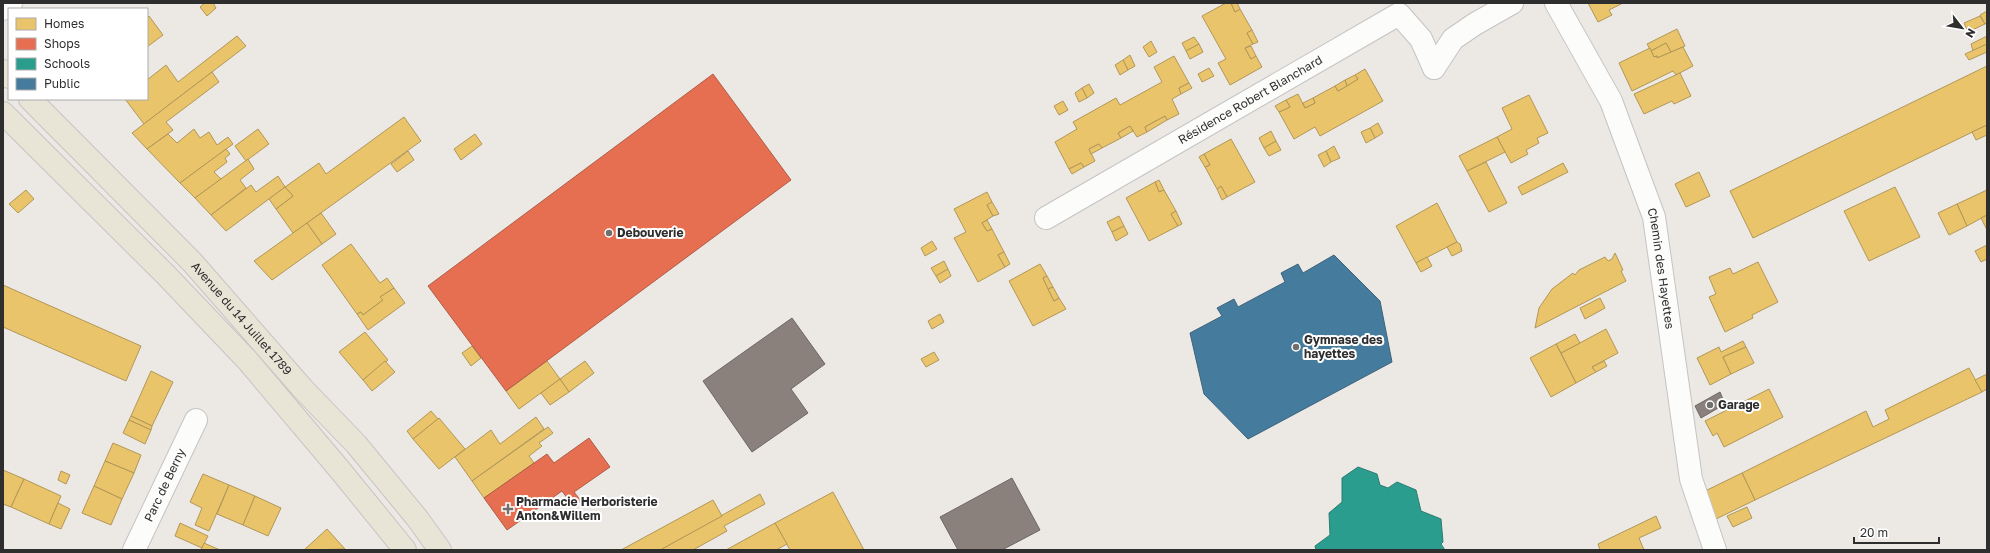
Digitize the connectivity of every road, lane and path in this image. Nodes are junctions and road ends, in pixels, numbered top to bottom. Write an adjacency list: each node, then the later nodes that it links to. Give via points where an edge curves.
1 (11, 3): 4 (street)
2 (1512, 3): 7 (street, Résidence Robert Blanchard, via 1453,39 1434,68 1421,38 1399,14)
3 (1556, 3): 12 (street, Chemin des Hayettes, via 1610,101 1654,217 1691,479)
4 (3, 9)
5 (31, 100): 11 (main road, Avenue du 14 Juillet 1789, via 192,262 303,389 356,444)
6 (3, 113): 10 (main road, Avenue du 14 Juillet 1789, via 166,275 248,361)
7 (1046, 218)
8 (196, 420): 9 (street, Parc de Berny)
9 (134, 550)
10 (405, 550)
11 (440, 550)
12 (1715, 550)

